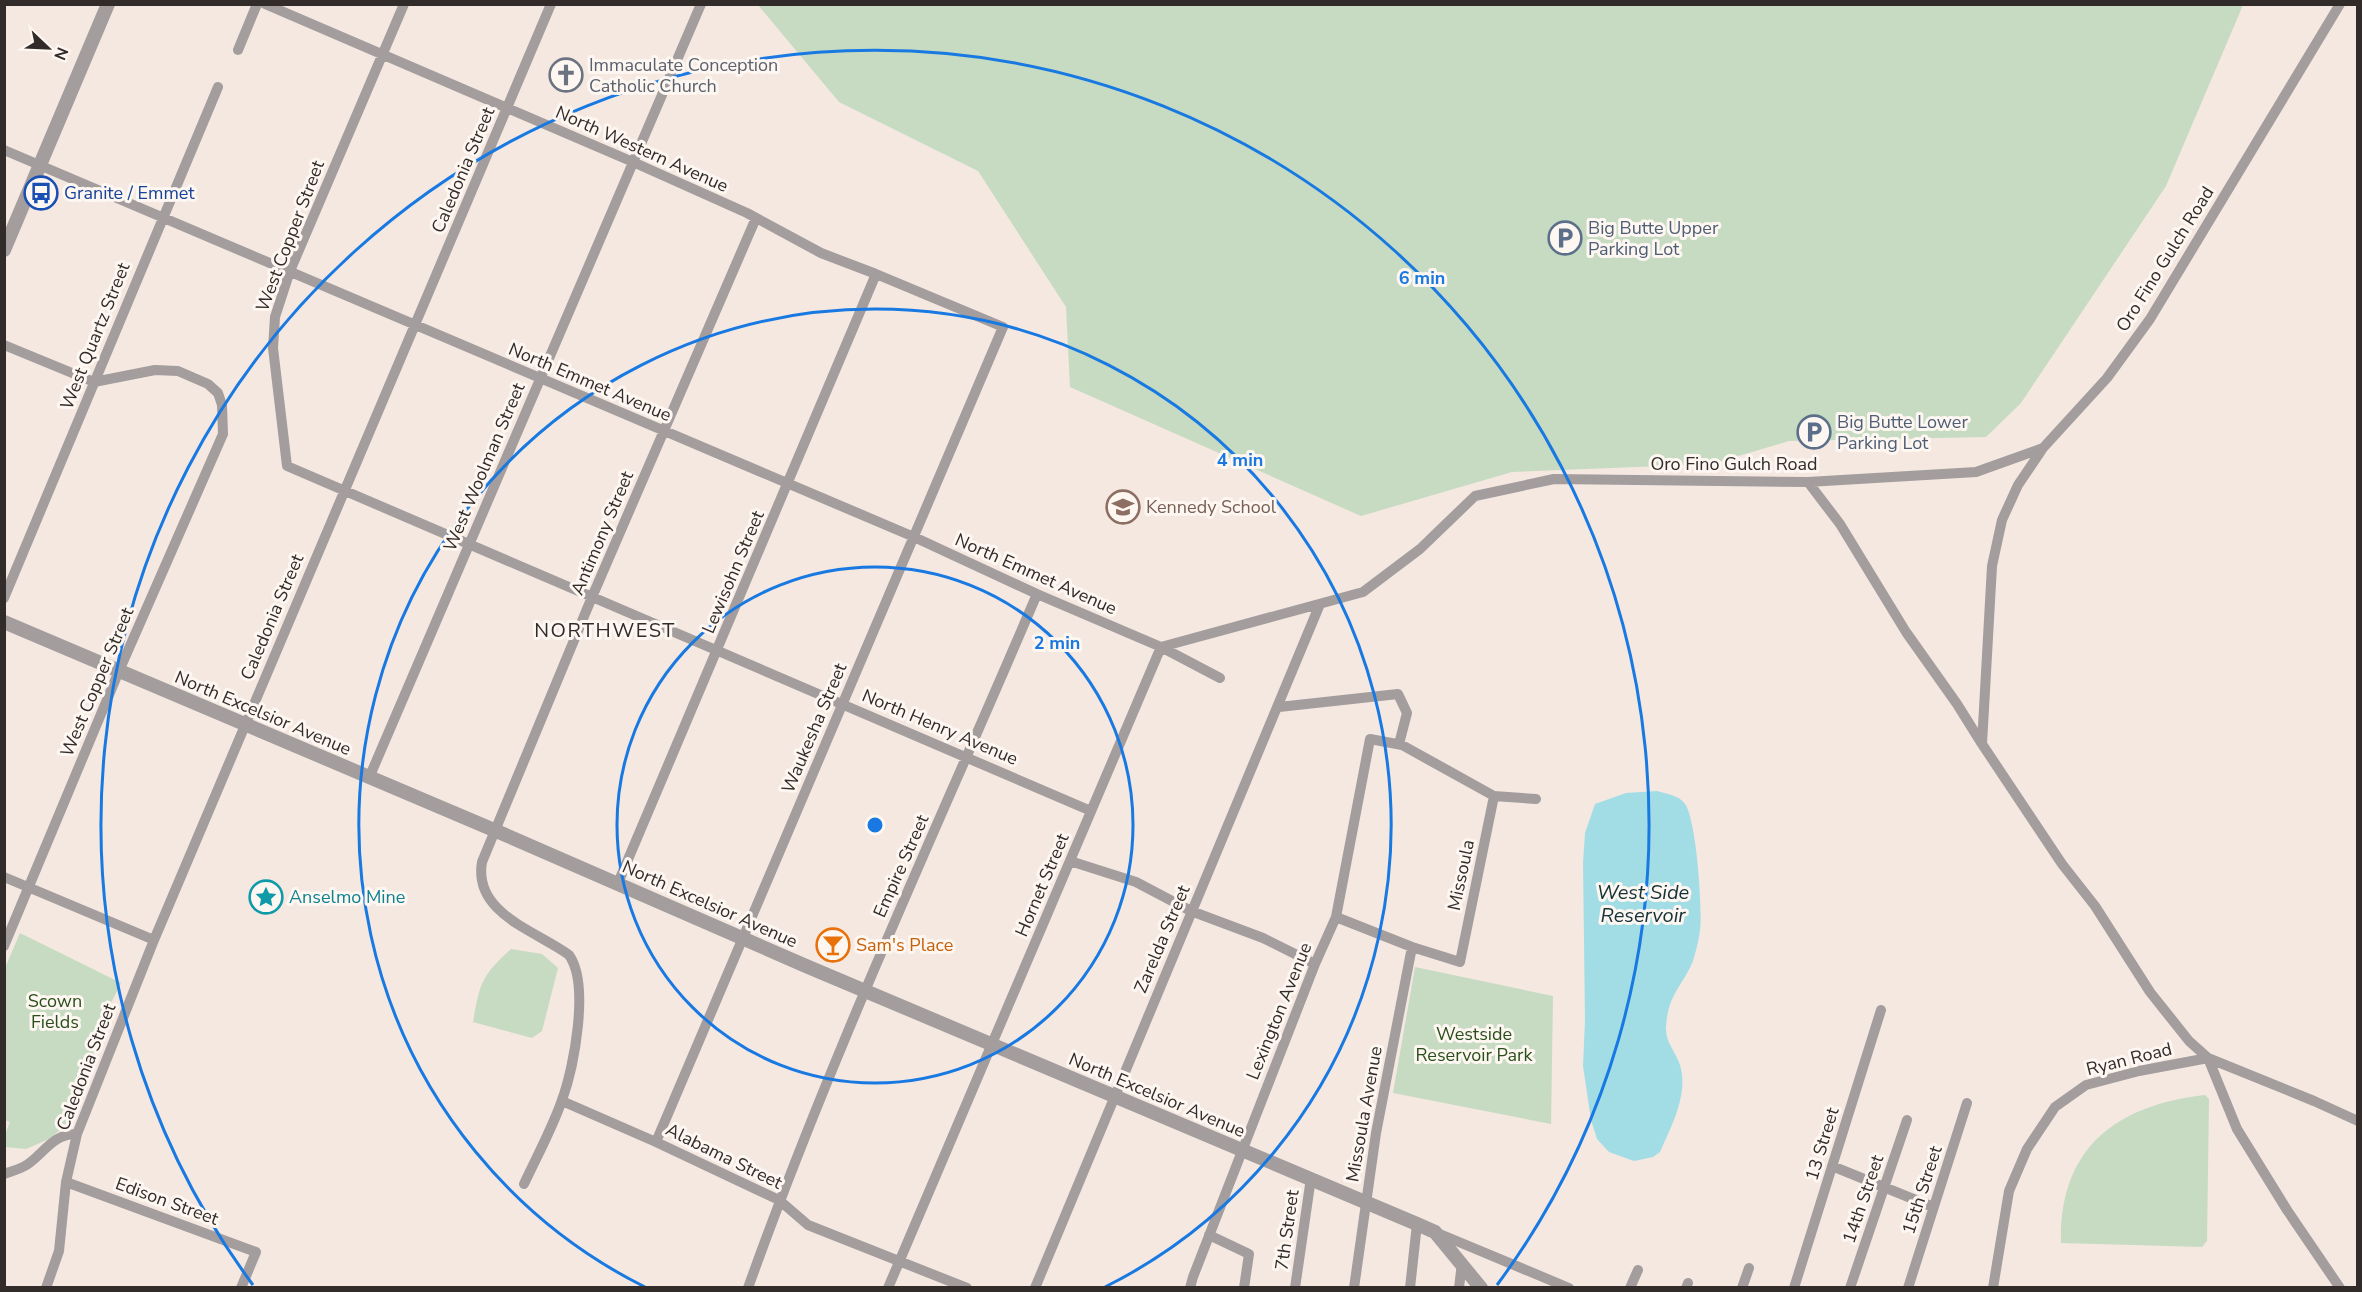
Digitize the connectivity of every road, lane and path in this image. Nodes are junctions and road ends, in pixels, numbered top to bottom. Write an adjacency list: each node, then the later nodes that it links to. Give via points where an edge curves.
1 (108, 4): 14 (street)
2 (256, 4): 8 (street)
3 (265, 4): 9 (street, North Western Avenue)
4 (404, 4): 9 (street, West Copper Street)
5 (551, 4): 11 (street, Caledonia Street)
6 (701, 4): 13 (street, West Woolman Street)
7 (2340, 4): 26 (street, Oro Fino Gulch Road, via 2150,319 2107,378)
8 (238, 50)
9 (382, 55): 11 (street, North Western Avenue); 18 (street, West Copper Street)
10 (218, 87): 15 (street, West Quartz Street)
11 (507, 108): 13 (street, North Western Avenue); 20 (street, Caledonia Street)
12 (4, 150): 14 (street, North Emmet Avenue)
13 (633, 162): 16 (street, North Western Avenue); 23 (street, West Woolman Street)
14 (41, 166): 15 (street, North Emmet Avenue); 17 (street)
15 (162, 217): 18 (street, North Emmet Avenue); 24 (street, West Quartz Street)
16 (756, 218): 19 (street, North Western Avenue, via 821,253); 25 (street, Antimony Street)
17 (4, 249)
18 (290, 271): 20 (street, North Emmet Avenue); 29 (street, West Copper Street, via 273,329 287,466)
19 (876, 274): 21 (street, North Western Avenue); 28 (street, Lewisohn Street)
20 (414, 326): 23 (street, North Emmet Avenue); 29 (street, Caledonia Street)
21 (1003, 327): 30 (street, Waukesha Street)
22 (4, 345): 24 (street)
23 (539, 379): 25 (street, North Emmet Avenue); 31 (street, West Woolman Street)
24 (94, 382): 34 (street, West Quartz Street); 39 (street, West Copper Street, via 155,370 178,371 208,384 218,393 222,405 223,434)
25 (664, 432): 28 (street, North Emmet Avenue); 33 (street, Antimony Street)
26 (2043, 448): 27 (street, Oro Fino Gulch Road, via 1976,472); 45 (street, via 2018,485 2002,520 1992,566)
27 (1808, 482): 35 (street, Oro Fino Gulch Road, via 1554,478 1475,496 1420,549 1363,592); 45 (street, via 1840,524 1906,632)
28 (788, 484): 30 (street, North Emmet Avenue); 38 (street, Lewisohn Street)
29 (344, 491): 31 (street, North Henry Avenue); 43 (street, Caledonia Street)
30 (914, 537): 32 (street, North Emmet Avenue); 41 (street, Waukesha Street)
31 (469, 545): 33 (street, North Henry Avenue); 47 (street, West Woolman Street)
32 (1037, 594): 37 (street, North Emmet Avenue); 46 (street, Empire Street)
33 (592, 597): 38 (street, North Henry Avenue); 51 (street, Antimony Street)
34 (4, 598)
35 (1320, 604): 37 (street); 42 (street, Zarelda Street)
36 (4, 622): 39 (street, North Excelsior Avenue)
37 (1161, 647): 40 (street, North Emmet Avenue); 50 (street, Hornet Street)
38 (717, 650): 41 (street, North Henry Avenue); 54 (street, Lewisohn Street)
39 (119, 671): 43 (street, North Excelsior Avenue); 55 (street, West Copper Street)
40 (1220, 678)
41 (843, 703): 46 (street, North Henry Avenue); 58 (street, Waukesha Street)
42 (1279, 707): 44 (street, via 1398,694 1407,713); 56 (street, Zarelda Street)
43 (244, 725): 47 (street, North Excelsior Avenue); 59 (street, Caledonia Street)
44 (1399, 744): 48 (street); 57 (street, Lexington Avenue, via 1370,739)
45 (1982, 744): 66 (street, via 2150,992 2189,1041)
46 (968, 757): 50 (street, North Henry Avenue); 63 (street, Empire Street)
47 (369, 778): 51 (street, North Excelsior Avenue)
48 (1494, 796): 49 (street); 61 (street, Missoula, via 1460,962)
49 (1536, 799)
50 (1091, 811): 52 (street, Hornet Street)
51 (494, 830): 54 (street, North Excelsior Avenue); 68 (street, Antimony Street, via 481,869 491,899 512,922 559,948 574,962 579,981 578,1018)
52 (1070, 861): 56 (street, via 1136,882); 65 (street, Hornet Street)
53 (4, 878): 55 (street)
54 (618, 883): 58 (street, North Excelsior Avenue)
55 (28, 888): 59 (street); 60 (street, West Copper Street)
56 (1191, 911): 62 (street, via 1263,938); 67 (street, Zarelda Street)
57 (1336, 917): 61 (street); 62 (street, Lexington Avenue)
58 (741, 938): 63 (street, North Excelsior Avenue); 73 (street, Waukesha Street)
59 (153, 940): 72 (street, Caledonia Street)
60 (4, 946)
61 (1412, 947): 82 (street, Missoula Avenue)
62 (1315, 964): 74 (street, Lexington Avenue)
63 (865, 990): 65 (street, North Excelsior Avenue); 81 (street, Empire Street)
64 (1881, 1010): 75 (street, 13 Street)
65 (991, 1044): 67 (street, North Excelsior Avenue); 87 (street, Hornet Street)
66 (2208, 1058): 71 (street); 91 (street, Ryan Road, via 2086,1085 2055,1107 2026,1149 2009,1191); 111 (street, via 2237,1129)
67 (1115, 1095): 74 (street, North Excelsior Avenue); 97 (street, Zarelda Street)
68 (562, 1101): 73 (street, Alabama Street); 79 (street)
69 (1967, 1103): 83 (street, 15th Street)
70 (1906, 1120): 80 (street, 14th Street)
71 (2358, 1121)
72 (77, 1134): 76 (street, via 62,1136 27,1165); 78 (street, Caledonia Street)
73 (656, 1142): 81 (street, Alabama Street)
74 (1242, 1151): 77 (street, North Excelsior Avenue); 86 (street, Lexington Avenue)
75 (1832, 1166): 80 (street); 108 (street, 13 Street)
76 (4, 1174)
77 (1311, 1178): 82 (street, North Excelsior Avenue); 100 (street, 7th Street)
78 (66, 1182): 92 (street, Caledonia Street, via 58,1251); 93 (street, Edison Street, via 256,1252)
79 (524, 1184)
80 (1885, 1188): 83 (street); 109 (street, 14th Street)
81 (779, 1200): 87 (street, Alabama Street, via 808,1225); 94 (street, Empire Street)
82 (1366, 1202): 84 (street, North Excelsior Avenue); 101 (street, Missoula Avenue)
83 (1933, 1207): 110 (street, 15th Street)
84 (1417, 1224): 85 (street, North Excelsior Avenue); 102 (street)
85 (1434, 1232): 88 (street); 105 (street)
86 (1209, 1235): 98 (street, Lexington Avenue); 99 (street, via 1249,1254)
87 (898, 1262): 95 (street, Hornet Street); 96 (street, Alabama Street)
88 (1462, 1263): 103 (street); 104 (street)
89 (1749, 1268): 107 (street)
90 (1638, 1270): 106 (street)
91 (1994, 1286)
92 (46, 1287)
93 (241, 1287)
94 (748, 1287)
95 (888, 1287)
96 (967, 1287)
97 (1035, 1287)
98 (1190, 1287)
99 (1244, 1287)
100 (1295, 1287)
101 (1354, 1287)
102 (1410, 1287)
103 (1459, 1287)
104 (1481, 1287)
105 (1569, 1287)
106 (1630, 1287)
107 (1742, 1287)
108 (1794, 1287)
109 (1850, 1287)
110 (1908, 1287)
111 (2340, 1287)

